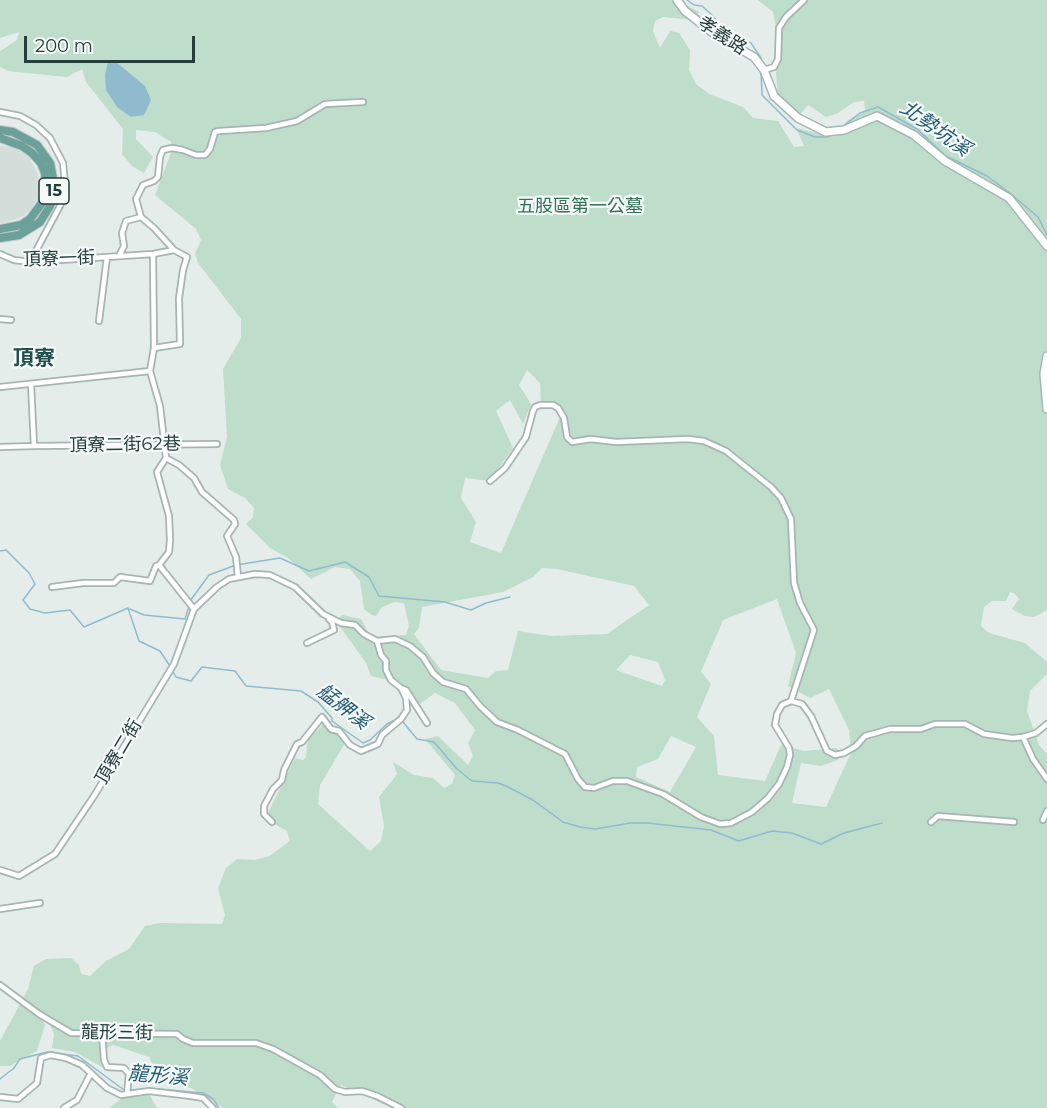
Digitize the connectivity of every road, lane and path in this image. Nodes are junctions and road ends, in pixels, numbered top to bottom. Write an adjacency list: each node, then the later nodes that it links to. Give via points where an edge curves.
1 (677, 0): 3 (street, 孝義路, via 717,36 754,57)
2 (804, 0): 3 (street, via 779,28 778,59 774,67)
3 (764, 70): 11 (street, 孝義路, via 774,96 798,118 826,132 844,130 877,116 914,135 945,161 1009,198)
4 (363, 102): 8 (street, via 325,104 297,121 266,128 219,130 205,155 172,148 163,150 158,177 143,185 136,199)
5 (0, 112): 17 (street, via 20,116 36,125 50,138 63,163 65,184 61,204)
6 (0, 130): 10 (main road, 15, via 13,132 37,146 50,163 54,196 40,222 19,235)
7 (0, 138): 9 (main road, via 32,153 40,163 46,184 42,203 30,219)
8 (141, 217): 12 (street); 15 (street, 頂寮一街, via 126,221)
9 (0, 229)
10 (0, 238)
11 (1047, 246)
12 (174, 250): 14 (street, 頂寮一街); 21 (street, via 187,257 179,298 180,344)
13 (0, 254): 17 (street, 頂寮一街)
14 (153, 254): 15 (street, 頂寮一街); 21 (street)
15 (119, 256): 16 (street, 頂寮一街)
16 (107, 257): 17 (street, 頂寮一街); 20 (street)
17 (30, 262)
18 (0, 319): 19 (street)
19 (11, 320)
20 (99, 321)
21 (154, 348): 23 (street)
22 (1047, 356): 26 (street)
23 (150, 371): 24 (street); 27 (street, via 160,406)
24 (31, 384): 25 (street); 29 (street)
25 (0, 387)
26 (1047, 409)
27 (164, 443): 28 (street, 頂寮二街62巷); 29 (street, 頂寮二街62巷); 31 (street)
28 (217, 444)
29 (34, 446): 30 (street, 頂寮二街62巷)
30 (0, 447)
31 (166, 458): 33 (street, via 157,472 169,516 170,540 169,552); 34 (street, via 194,478 202,492 234,520 227,536 236,557)
32 (490, 482): 41 (street, via 526,437 533,411 540,405 558,408 572,442 688,439 726,451 771,487 791,519 794,583 814,630)
33 (159, 565): 35 (street, via 150,581 120,577 114,583); 36 (street)
34 (237, 574): 36 (street, 頂寮二街); 37 (street, via 270,575 295,587)
35 (52, 588)
36 (194, 609): 51 (street, 頂寮二街, via 174,664 62,845 47,861 19,876)
37 (323, 614): 38 (street, via 355,625); 39 (street, via 334,630)
38 (377, 641): 40 (street, via 391,680); 41 (street, via 395,639 410,646 423,657 433,674 443,682 466,689 497,722 565,754 585,787 627,781 663,794 720,824 752,812 779,784 790,755 775,725 782,705)
39 (308, 643)
40 (401, 688): 42 (street); 48 (street, via 407,710 378,744 361,751 339,731 331,729 322,717 297,744 282,780 264,806 264,814)
41 (791, 700): 44 (street, via 811,716 827,751 835,755 856,746 865,736 935,724 965,724 984,734)
42 (427, 723)
43 (1047, 724): 44 (street)
44 (1023, 737): 45 (street)
45 (1047, 778)
46 (1047, 811): 47 (street)
47 (1043, 820)
48 (272, 822)
49 (932, 822): 50 (street, via 938,816)
50 (1014, 822)
51 (0, 870)
52 (40, 903): 53 (street)
53 (0, 909)
54 (0, 985): 55 (street, 龍形三街, via 71,1033)
55 (102, 1033): 57 (street, via 107,1067 124,1068 129,1074); 61 (street, 龍形三街, via 177,1034 193,1042 256,1042 320,1075 335,1089 362,1091)
56 (91, 1073): 57 (street, via 106,1088); 58 (street, via 74,1061 51,1055 41,1058 37,1083 18,1099); 59 (street, via 77,1100)
57 (127, 1094): 60 (street, via 148,1091 203,1098)
58 (0, 1097)
59 (64, 1108)
60 (213, 1108)
61 (401, 1108)

